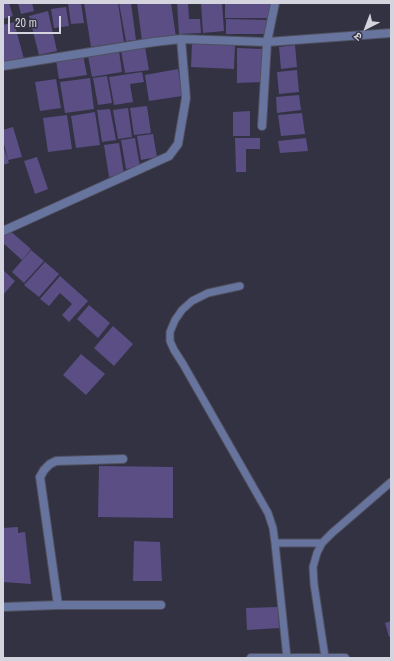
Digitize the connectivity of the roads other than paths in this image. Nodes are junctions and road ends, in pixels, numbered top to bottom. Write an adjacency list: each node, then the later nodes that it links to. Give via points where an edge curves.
1 (275, 3): 4 (street)
2 (391, 33): 4 (street)
3 (180, 39): 4 (street); 5 (street); 7 (street, via 186,98 178,144 169,156)
4 (267, 42): 6 (street)
5 (3, 66)
6 (262, 126)
7 (3, 232)
8 (240, 286): 11 (lane, via 208,293 192,301 175,320 170,332 170,341 268,513)
9 (123, 459): 13 (street, via 56,461 44,470 40,477)
10 (391, 482): 12 (lane)
11 (275, 543): 12 (lane); 17 (lane)
12 (322, 543): 18 (lane, via 316,553 313,567)
13 (58, 605): 14 (street); 15 (street)
14 (161, 605)
15 (3, 607)
16 (251, 658): 17 (street)
17 (287, 658): 18 (street)
18 (326, 658): 19 (street)
19 (344, 658)

